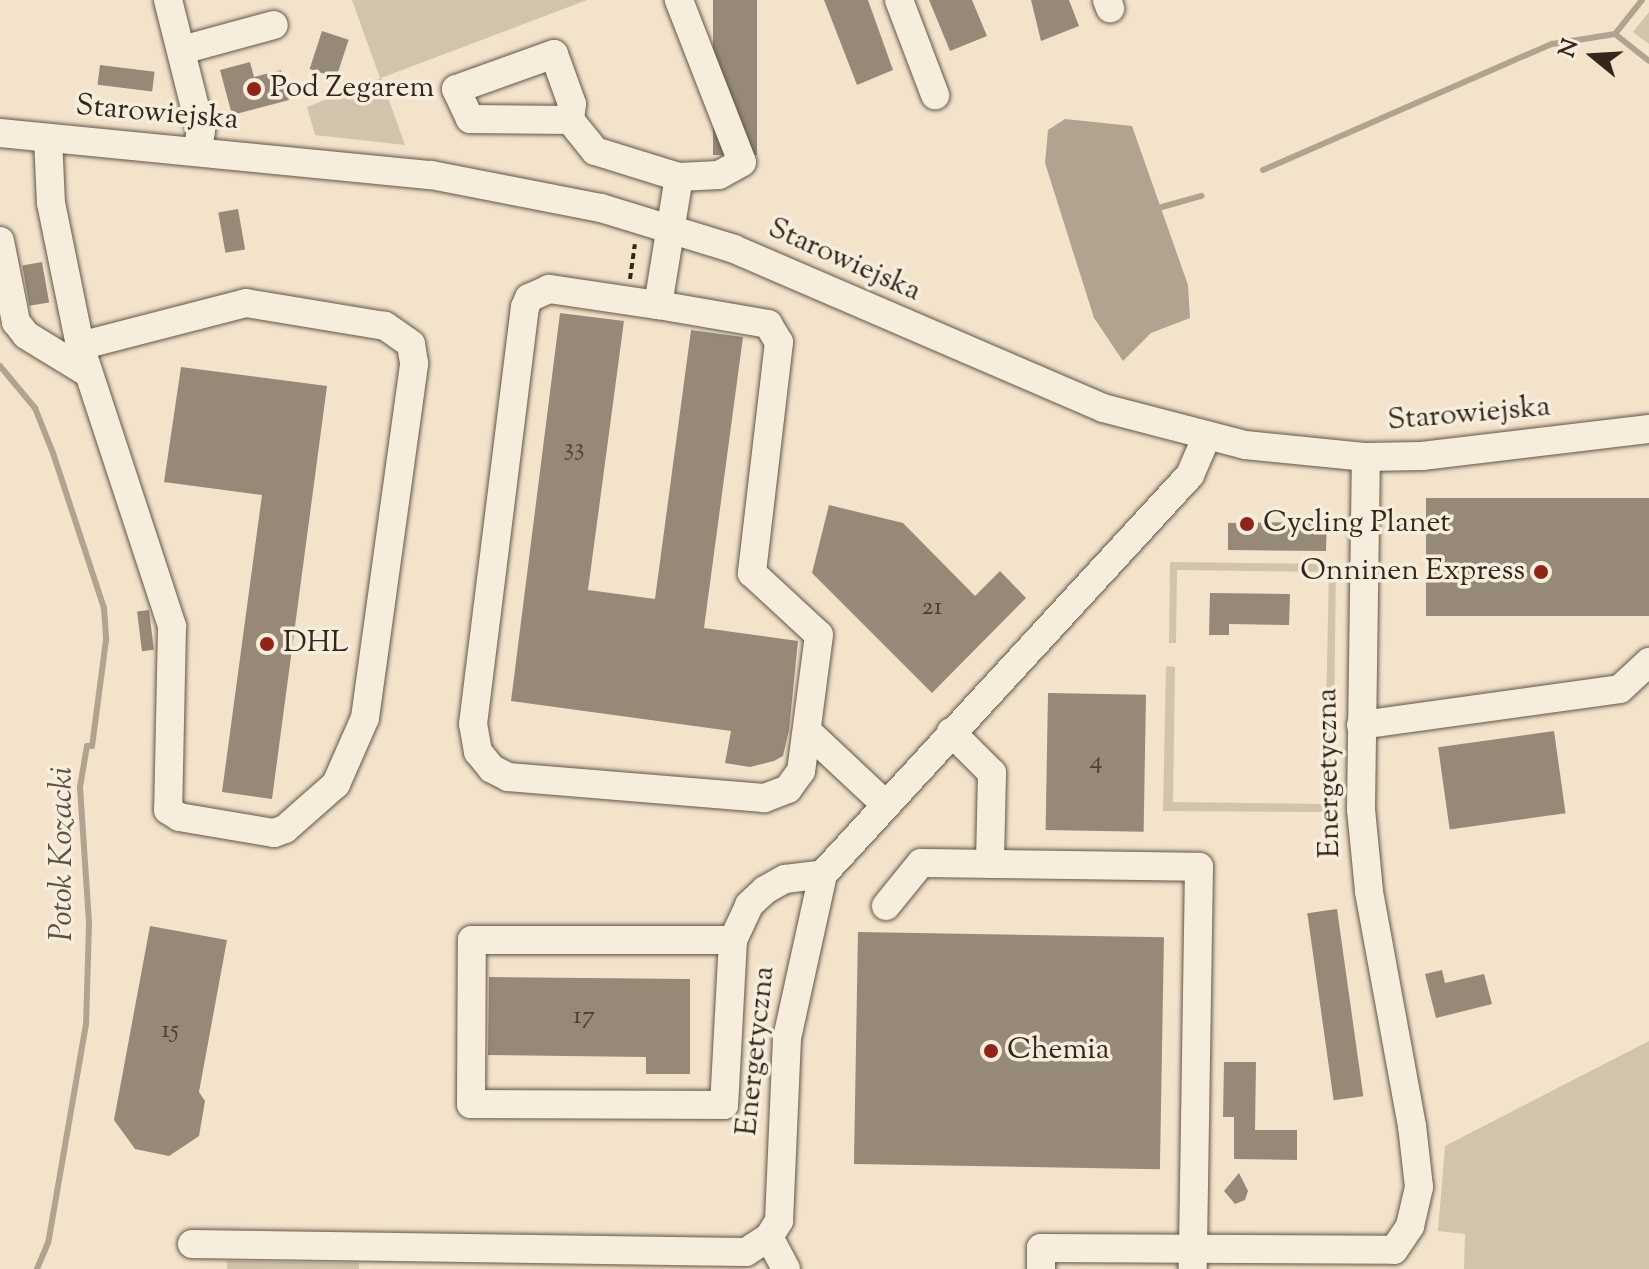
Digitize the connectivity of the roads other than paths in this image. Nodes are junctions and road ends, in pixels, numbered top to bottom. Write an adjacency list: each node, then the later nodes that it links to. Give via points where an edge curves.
1 (168, 0): 5 (street)
2 (679, 0): 11 (street, via 742,162 719,175)
3 (899, 0): 6 (street)
4 (274, 25): 5 (street)
5 (182, 50): 10 (street, via 201,131)
6 (935, 95)
7 (570, 120): 11 (street, via 595,151)
8 (0, 133): 9 (street, Starowiejska)
9 (48, 138): 10 (street, Starowiejska); 15 (street, via 49,191)
10 (197, 151): 12 (street, Starowiejska, via 489,183)
11 (679, 177): 12 (street)
12 (669, 227): 14 (street); 18 (street, Starowiejska, via 794,274 1070,396)
13 (0, 241): 16 (street, via 16,322 26,335)
14 (658, 305): 22 (street, via 775,329 779,342 752,573 819,635); 22 (street, via 549,289 529,298 525,307 473,724 478,752 492,769 508,777 742,800 788,789 801,771)
15 (80, 346): 16 (street); 16 (street, via 246,303 385,326 411,344 414,363 365,718 336,784 285,829 274,833 179,817 168,810 172,626)
16 (88, 373)
17 (1649, 429): 19 (street, Starowiejska, via 1461,453)
18 (1206, 438): 19 (street, Starowiejska, via 1285,452); 23 (street, Energetyczna, via 1190,475)
19 (1366, 457): 21 (street, Energetyczna)
20 (1649, 662): 21 (street, via 1620,689)
21 (1361, 725): 33 (street, Energetyczna, via 1363,852 1419,1187 1410,1226)
22 (807, 731): 24 (street)
23 (951, 732): 24 (street, Energetyczna); 25 (street, via 992,773)
24 (885, 804): 26 (street, Energetyczna)
25 (990, 864): 27 (street, via 921,863); 32 (street, via 1199,867)
26 (823, 874): 28 (street, via 785,879 765,890 749,905); 29 (street, Energetyczna, via 787,1038 779,1221)
27 (886, 906)
28 (733, 940): 28 (street, via 472,940 471,1104 724,1105)
29 (769, 1237): 31 (street, via 746,1252); 34 (street)
30 (192, 1244): 31 (street)
31 (382, 1259)
32 (1193, 1259): 33 (street); 35 (street, via 1041,1248)
33 (1394, 1260)
34 (786, 1269)
35 (1041, 1269)

